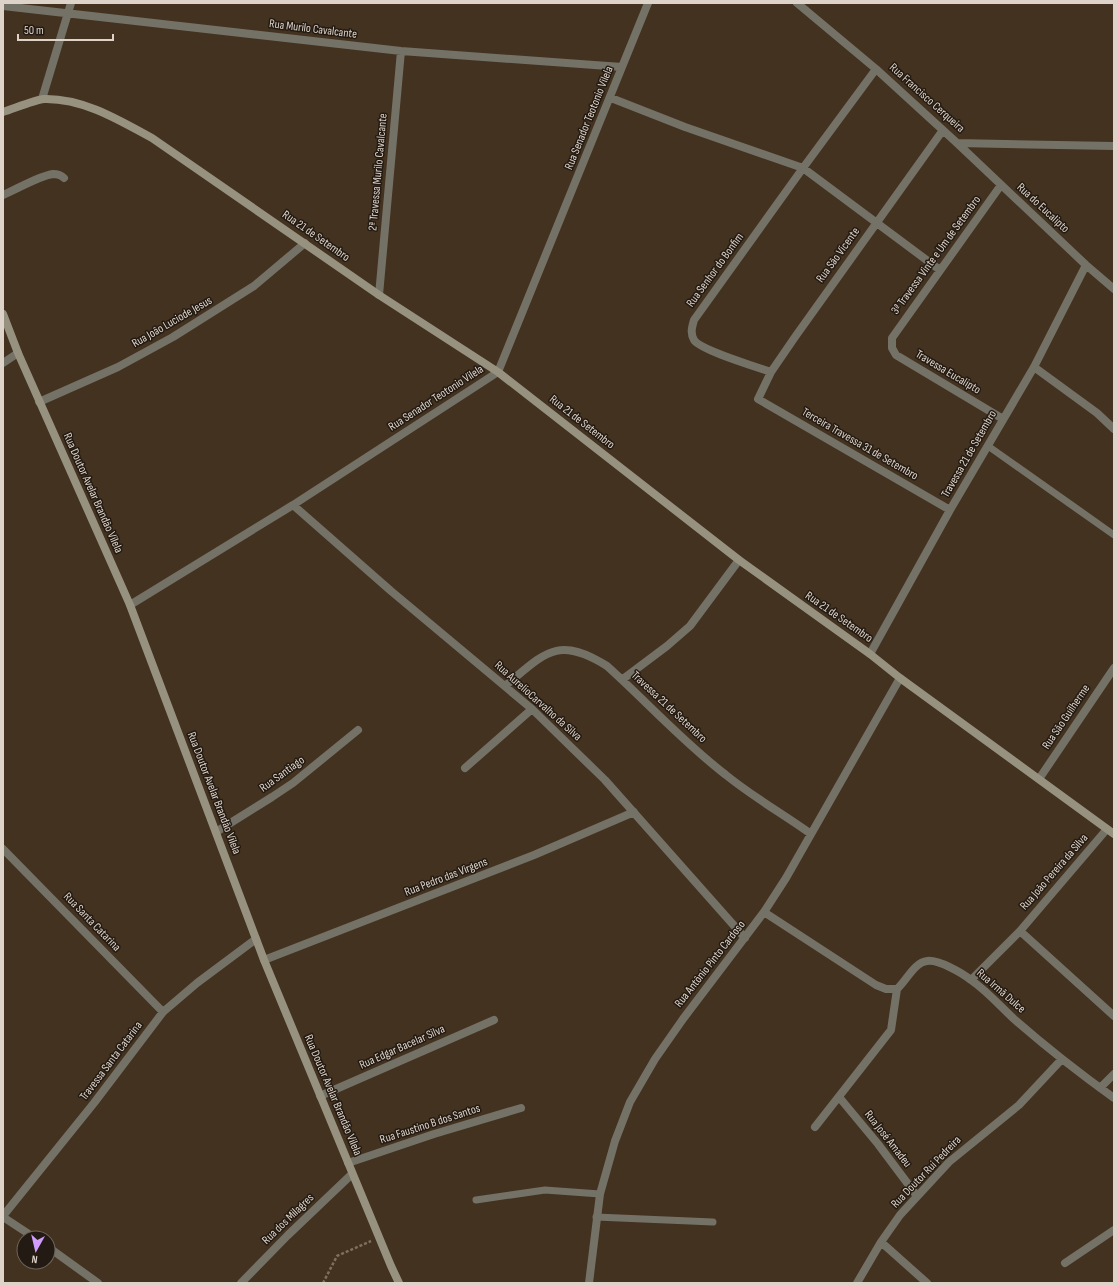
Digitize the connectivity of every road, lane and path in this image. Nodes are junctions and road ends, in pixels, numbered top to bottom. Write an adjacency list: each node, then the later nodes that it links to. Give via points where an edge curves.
1 (71, 3): 5 (street)
2 (648, 3): 7 (street, Rua Senador Teotonio Vilela)
3 (797, 3): 8 (street, Rua Francisco Cerqueira)
4 (3, 6): 5 (street, Rua Murilo Cavalcante)
5 (68, 12): 6 (street, Rua Murilo Cavalcante); 10 (street)
6 (401, 51): 7 (street, Rua Murilo Cavalcante); 24 (street, 2ª Travessa Murilo Cavalcante)
7 (622, 68): 9 (street, Rua Senador Teotonio Vilela)
8 (876, 69): 12 (street, Rua Francisco Cerqueira); 15 (street, Rua Senhor do Bonfim)
9 (610, 98): 15 (street, via 684,127); 30 (street, Rua Senador Teotonio Vilela)
10 (42, 99): 11 (street, Rua 21 de Setembro); 20 (street, Rua 21 de Setembro, via 85,105 152,138)
11 (3, 112)
12 (943, 130): 13 (street, Rua Francisco Cerqueira); 19 (street, Rua São Vicente)
13 (957, 142): 14 (street, Rua Francisco Cerqueira); 17 (street, Rua do Eucalipto)
14 (1114, 146)
15 (803, 168): 19 (street); 31 (street, Rua Senhor do Bonfim, via 694,320 691,331 695,342 705,349)
16 (64, 178): 18 (street, via 53,174)
17 (1001, 186): 21 (street, Rua do Eucalipto); 22 (street, 3ª Travessa Vinte e Um de Setembro)
18 (3, 195)
19 (876, 223): 22 (street); 31 (street, Rua São Vicente)
20 (305, 243): 24 (street, Rua 21 de Setembro); 33 (street, Rua João Luciode Jesus, via 254,286 173,337 118,367)
21 (1086, 265): 23 (street, Rua do Eucalipto); 29 (street, Travessa 21 de Setembro)
22 (940, 270): 26 (street, 3ª Travessa Vinte e Um de Setembro)
23 (1114, 289)
24 (379, 295): 30 (street, Rua 21 de Setembro)
25 (3, 314): 27 (street, Rua Doutor Avelar Brandão Vilela)
26 (892, 338): 34 (street, Travessa Eucalipto, via 892,348 896,355)
27 (18, 353): 28 (street); 33 (street, Rua Doutor Avelar Brandão Vilela)
28 (3, 364)
29 (1034, 367): 34 (street, Travessa 21 de Setembro); 35 (street, via 1097,413)
30 (498, 372): 37 (street, Rua Senador Teotonio Vilela); 40 (street, Rua 21 de Setembro)
31 (771, 372): 32 (street, Rua São Vicente)
32 (758, 399): 38 (street, Terceira Travessa 31 de Setembro)
33 (40, 402): 41 (street, Rua Doutor Avelar Brandão Vilela)
34 (1003, 419): 36 (street, Travessa 21 de Setembro)
35 (1114, 430)
36 (988, 446): 38 (street, Travessa 21 de Setembro); 39 (lane)
37 (293, 506): 41 (street, Rua Senador Teotonio Vilela); 46 (street, Rua AurelioCarvalho da Silva)
38 (950, 510): 42 (street, Travessa 21 de Setembro)
39 (1114, 534)
40 (739, 560): 42 (street, Rua 21 de Setembro); 45 (street, via 690,626)
41 (130, 605): 53 (street, Rua Doutor Avelar Brandão Vilela)
42 (870, 654): 44 (street, Rua 21 de Setembro)
43 (1114, 668): 50 (street, Rua São Guilherme)
44 (900, 678): 50 (street, Rua 21 de Setembro); 54 (street, Rua Antônio Pinto Cardoso)
45 (623, 679): 46 (street, Travessa 21 de Setembro, via 593,657 566,649 547,654); 54 (street, Travessa 21 de Setembro, via 724,774)
46 (505, 686): 47 (street, Rua AurelioCarvalho da Silva)
47 (532, 709): 49 (street); 51 (street, Rua AurelioCarvalho da Silva)
48 (358, 730): 53 (street, Rua Santiago, via 287,786)
49 (465, 768)
50 (1039, 779): 52 (street, Rua 21 de Setembro)
51 (634, 812): 59 (street, Rua AurelioCarvalho da Silva); 61 (street, Rua Pedro das Virgens, via 534,855)
52 (1107, 829): 55 (street, Rua 21 de Setembro); 58 (street, Rua João Pereira da Silva)
53 (216, 832): 60 (street, Rua Doutor Avelar Brandão Vilela)
54 (811, 834): 57 (street, Rua Antônio Pinto Cardoso)
55 (1114, 834)
56 (3, 849): 64 (street, Rua Santa Catarina)
57 (764, 912): 59 (street, Rua Antônio Pinto Cardoso); 63 (street, via 876,985 886,989)
58 (1020, 931): 62 (street, Rua João Pereira da Silva); 65 (street)
59 (745, 938): 77 (street, Rua Antônio Pinto Cardoso, via 683,1019 655,1059 630,1102 614,1142)
60 (256, 939): 61 (street, Rua Doutor Avelar Brandão Vilela); 64 (street, Travessa Santa Catarina)
61 (264, 960): 70 (street, Rua Doutor Avelar Brandão Vilela)
62 (971, 980): 63 (street, Rua Irmã Dulce, via 936,961 927,960 918,965); 67 (street, Rua Irmã Dulce)
63 (897, 989): 71 (street, via 891,1030)
64 (163, 1012): 80 (street, Travessa Santa Catarina)
65 (1114, 1016)
66 (494, 1020): 70 (street, Rua Edgar Bacelar Silva)
67 (1062, 1059): 69 (street, Rua Irmã Dulce); 78 (street, Rua Doutor Rui Pedreira, via 1019,1105 949,1162)
68 (1114, 1074): 69 (street)
69 (1100, 1088): 72 (street, Rua Irmã Dulce)
70 (320, 1096): 75 (street, Rua Doutor Avelar Brandão Vilela)
71 (839, 1097): 74 (street); 78 (street, Rua José Amadeu)
72 (1114, 1098)
73 (520, 1108): 75 (street, Rua Faustino B dos Santos)
74 (815, 1128)
75 (348, 1163): 76 (street, Rua Doutor Avelar Brandão Vilela)
76 (352, 1174): 85 (street, Rua Doutor Avelar Brandão Vilela); 90 (street, Rua dos Milagres)
77 (600, 1194): 79 (lane, via 545,1190); 81 (street, Rua Antônio Pinto Cardoso)
78 (917, 1196): 86 (street, Rua Doutor Rui Pedreira)
79 (476, 1200)
80 (3, 1216): 83 (street)
81 (596, 1217): 82 (lane); 93 (street, Rua Antônio Pinto Cardoso)
82 (713, 1222)
83 (23, 1230)
84 (1114, 1230): 88 (street)
85 (379, 1238): 91 (path, via 337,1256); 92 (street, Rua Doutor Avelar Brandão Vilela)
86 (881, 1242): 94 (street, Rua Doutor Rui Pedreira); 95 (street)
87 (56, 1253): 89 (street)
88 (1066, 1263)
89 (98, 1283)
90 (241, 1283)
91 (323, 1283)
92 (399, 1283)
93 (589, 1283)
94 (857, 1283)
95 (927, 1283)

